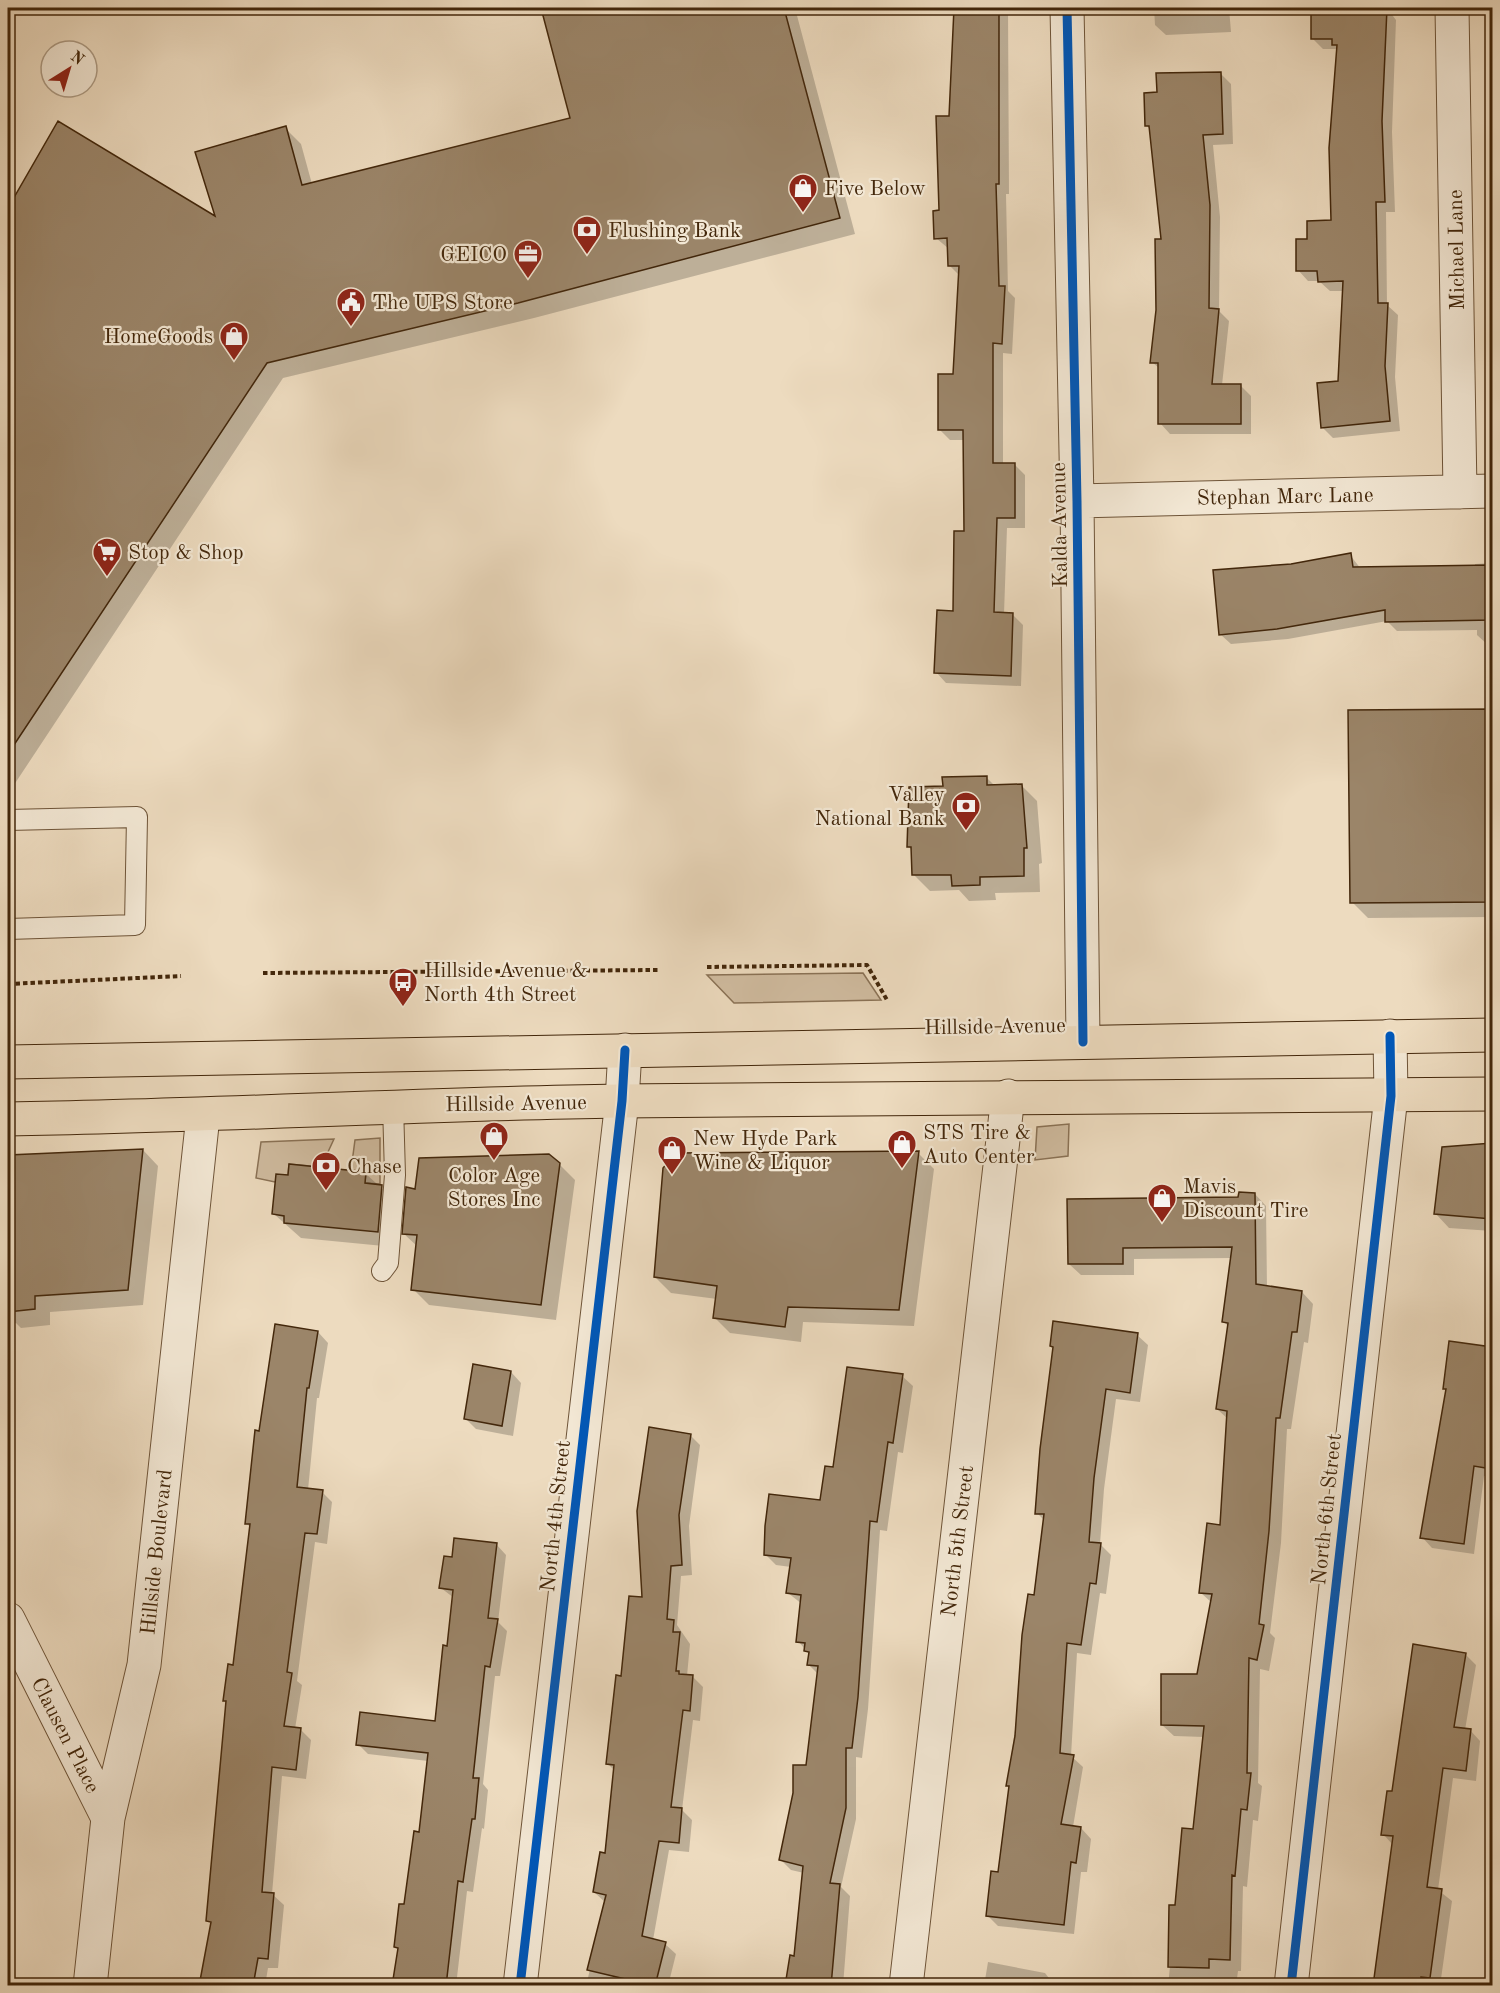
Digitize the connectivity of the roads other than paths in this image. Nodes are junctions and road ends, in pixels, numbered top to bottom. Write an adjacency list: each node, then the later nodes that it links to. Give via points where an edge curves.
1 (1067, 8): 5 (street, Kalda Avenue)
2 (1452, 8): 4 (street, Michael Lane)
3 (1492, 491): 4 (street, Stephan Marc Lane)
4 (1460, 492): 5 (street, Stephan Marc Lane)
5 (1077, 501): 10 (street, Kalda Avenue)
6 (8, 820): 7 (lane, via 136,817 135,925)
7 (8, 929)
8 (1492, 1035): 9 (main road, Hillside Avenue)
9 (1390, 1036): 10 (main road, Hillside Avenue); 15 (street, North 6th Street)
10 (1083, 1042): 11 (main road, Hillside Avenue)
11 (625, 1050): 12 (main road, Hillside Avenue); 16 (street, North 4th Street)
12 (8, 1062)
13 (1492, 1094): 15 (main road, Hillside Avenue)
14 (1008, 1096): 15 (main road, Hillside Avenue); 16 (main road, Hillside Avenue); 25 (street, North 5th Street)
15 (1391, 1096): 26 (street, North 6th Street)
16 (622, 1101): 17 (main road, Hillside Avenue); 24 (street, North 4th Street)
17 (393, 1105): 18 (main road, Hillside Avenue); 20 (lane, via 395,1175 388,1263)
18 (203, 1116): 19 (main road, Hillside Avenue); 22 (street, Hillside Boulevard, via 144,1665)
19 (8, 1119)
20 (382, 1271)
21 (8, 1619): 22 (street, Clausen Place)
22 (108, 1818): 23 (street, Hillside Boulevard)
23 (90, 1986)
24 (520, 1986)
25 (906, 1986)
26 (1290, 1986)

